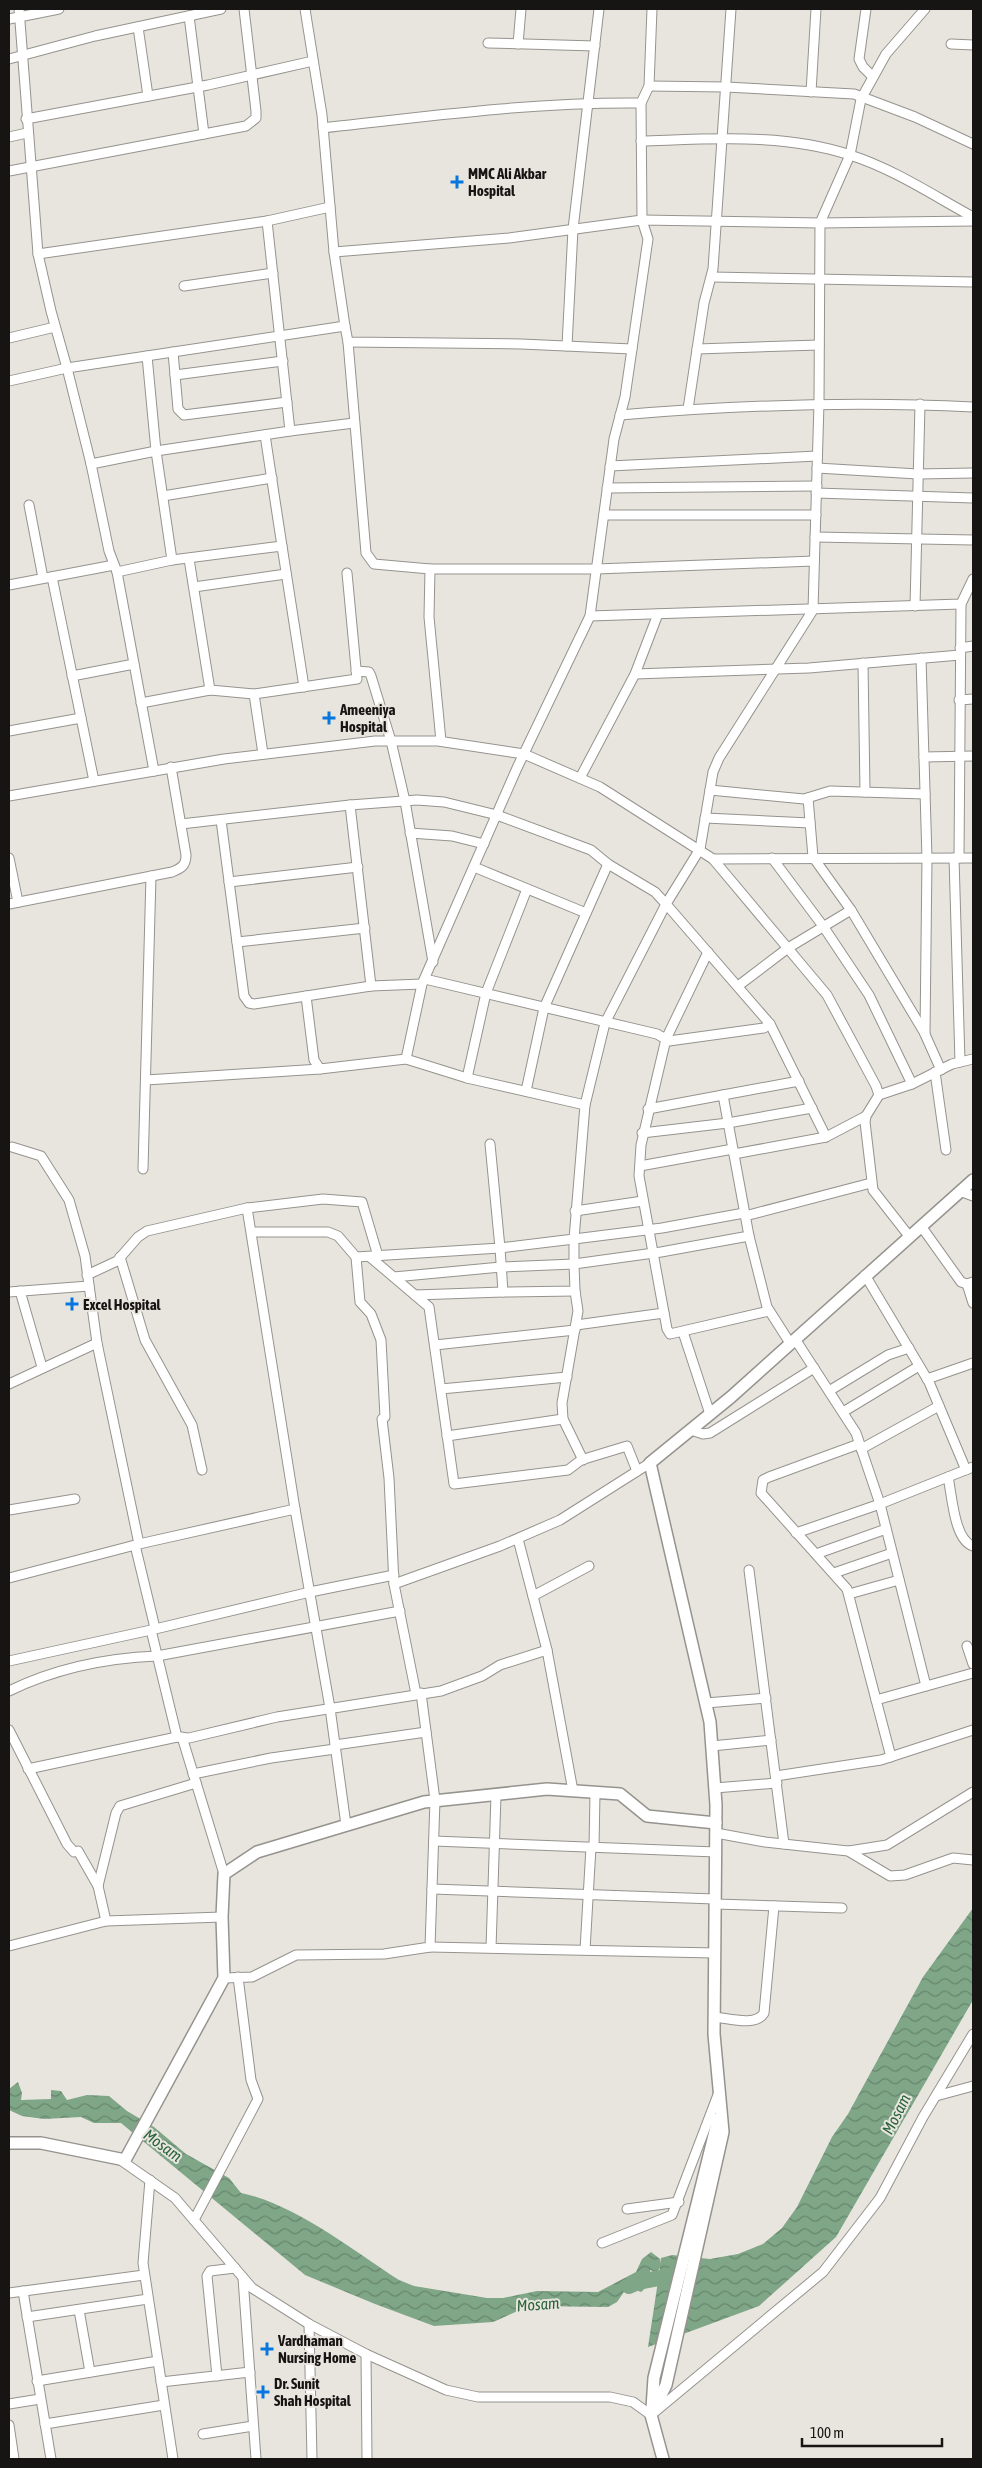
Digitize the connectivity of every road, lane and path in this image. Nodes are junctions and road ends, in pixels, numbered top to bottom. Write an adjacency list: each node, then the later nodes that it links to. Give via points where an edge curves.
1 (59, 9): 12 (street)
2 (221, 9): 13 (street)
3 (244, 9): 24 (street)
4 (305, 9): 23 (street)
5 (521, 9): 17 (street)
6 (599, 9): 20 (street)
7 (652, 9): 26 (street)
8 (732, 9): 28 (street)
9 (816, 9): 29 (street)
10 (866, 9): 25 (street, via 859,59)
11 (925, 9): 25 (street, via 886,54)
12 (19, 13): 14 (street); 21 (street)
13 (189, 16): 15 (street); 27 (street)
14 (9, 19)
15 (138, 27): 21 (street); 30 (street)
16 (488, 43): 17 (street)
17 (518, 44): 20 (street)
18 (951, 44): 19 (street)
19 (973, 45)
20 (595, 46): 32 (street)
21 (23, 55): 22 (street); 34 (street)
22 (9, 58)
23 (313, 61): 24 (street); 35 (street)
24 (251, 75): 27 (street); 37 (street, via 256,118 246,126)
25 (873, 77): 31 (street)
26 (649, 86): 28 (street); 33 (street)
27 (199, 87): 30 (street); 37 (street)
28 (726, 87): 29 (street); 39 (street)
29 (811, 92): 31 (street, via 854,94)
30 (148, 96): 34 (street)
31 (861, 99): 41 (street); 42 (street)
32 (588, 102): 33 (street); 35 (street, via 494,108); 51 (street)
33 (641, 103): 40 (street)
34 (26, 119): 36 (street)
35 (323, 128): 45 (street)
36 (27, 133): 38 (street); 43 (street)
37 (204, 134): 43 (street)
38 (9, 137)
39 (723, 139): 40 (street); 42 (street, via 794,142); 49 (street)
40 (642, 141): 47 (street)
41 (973, 144)
42 (850, 155): 46 (street, via 891,172); 50 (street)
43 (30, 166): 44 (street); 53 (street)
44 (9, 171)
45 (330, 207): 48 (street); 52 (street)
46 (973, 219): 50 (street)
47 (642, 220): 49 (street); 51 (street); 66 (street, via 648,239)
48 (267, 221): 53 (street); 54 (street)
49 (717, 222): 50 (street); 55 (street)
50 (820, 223): 56 (street)
51 (573, 229): 52 (street, via 509,238); 65 (street)
52 (334, 252): 59 (street)
53 (38, 254): 60 (street)
54 (273, 273): 58 (street); 61 (street)
55 (712, 278): 56 (street); 67 (street, via 704,303)
56 (819, 281): 57 (street); 64 (street)
57 (973, 282)
58 (184, 286)
59 (345, 326): 61 (street); 63 (street)
60 (55, 327): 62 (street); 71 (street)
61 (280, 336): 68 (street); 70 (street)
62 (9, 338)
63 (348, 342): 65 (street); 80 (street)
64 (819, 344): 67 (street); 75 (street)
65 (567, 346): 66 (street)
66 (632, 349): 79 (street)
67 (697, 350): 78 (street)
68 (173, 352): 69 (street); 72 (street)
69 (148, 356): 71 (street); 83 (street)
70 (283, 361): 72 (street); 74 (street)
71 (67, 368): 73 (street); 85 (street)
72 (175, 375): 74 (street, via 178,409 184,414)
73 (9, 381)
74 (287, 402): 81 (street)
75 (819, 403): 76 (street); 78 (street); 84 (street)
76 (920, 404): 77 (street); 88 (street)
77 (973, 407)
78 (688, 409): 79 (street)
79 (620, 415): 86 (street)
80 (354, 422): 81 (street); 108 (street, via 366,553 374,564)
81 (290, 431): 82 (street)
82 (266, 435): 83 (street); 90 (street)
83 (156, 451): 85 (street); 94 (street)
84 (817, 456): 86 (street); 87 (street)
85 (91, 464): 106 (street, via 109,551)
86 (610, 466): 91 (street)
87 (817, 468): 88 (street); 92 (street)
88 (918, 474): 89 (street); 93 (street)
89 (973, 474)
90 (272, 478): 94 (street); 102 (street)
91 (607, 488): 92 (street); 97 (street)
92 (816, 489): 93 (street); 98 (street)
93 (917, 495): 95 (street); 101 (street)
94 (162, 496): 104 (street)
95 (973, 498)
96 (29, 506): 111 (street)
97 (604, 515): 98 (street); 107 (street)
98 (816, 515): 99 (street)
99 (815, 538): 101 (street); 105 (street)
100 (973, 540): 101 (street)
101 (916, 541): 116 (street)
102 (282, 546): 103 (street); 110 (street)
103 (189, 559): 104 (street); 114 (street)
104 (172, 560): 106 (street)
105 (814, 561): 107 (street); 117 (street)
106 (116, 569): 111 (street); 124 (street)
107 (596, 569): 108 (street); 119 (street)
108 (430, 570): 138 (street, via 429,617)
109 (347, 573): 126 (street)
110 (286, 574): 114 (street); 129 (street)
111 (47, 577): 113 (street); 128 (street)
112 (973, 581): 115 (street)
113 (9, 585)
114 (194, 587): 130 (street)
115 (961, 604): 116 (street); 121 (street)
116 (915, 606): 117 (street)
117 (813, 610): 118 (street); 125 (street)
118 (658, 614): 119 (street); 127 (street)
119 (590, 616): 140 (street)
120 (973, 646): 121 (street)
121 (960, 651): 122 (street); 133 (street)
122 (921, 658): 123 (street); 142 (street)
123 (863, 663): 125 (street); 149 (street)
124 (134, 664): 128 (street); 134 (street)
125 (775, 670): 127 (street); 148 (street, via 719,758)
126 (356, 671): 129 (street, via 357,679); 137 (street, via 368,672 371,676)
127 (635, 674): 146 (street)
128 (72, 676): 135 (street)
129 (304, 687): 131 (street)
130 (210, 690): 131 (street); 134 (street)
131 (254, 694): 139 (street)
132 (973, 699): 133 (street)
133 (960, 700): 143 (street)
134 (141, 703): 145 (street)
135 (81, 718): 136 (street); 147 (street)
136 (9, 731)
137 (391, 741): 138 (street); 139 (street); 153 (street)
138 (441, 741): 140 (street)
139 (263, 754): 144 (street)
140 (524, 754): 146 (street); 155 (street)
141 (973, 756): 143 (street)
142 (924, 757): 143 (street); 150 (street)
143 (959, 757): 168 (street)
144 (172, 767): 145 (street); 159 (street)
145 (154, 771): 147 (street)
146 (580, 778): 162 (street)
147 (94, 781): 151 (street)
148 (710, 790): 152 (street); 156 (street)
149 (865, 792): 150 (street); 152 (street, via 824,792)
150 (925, 794): 167 (street)
151 (9, 796)
152 (808, 798): 158 (street)
153 (405, 801): 154 (street); 155 (street, via 444,802); 160 (street)
154 (350, 806): 157 (street); 171 (street)
155 (496, 815): 161 (street); 170 (street, via 591,850)
156 (705, 818): 158 (street); 162 (street)
157 (221, 820): 159 (street); 174 (street)
158 (810, 823): 163 (street)
159 (181, 824): 173 (street, via 186,863 172,872)
160 (410, 833): 161 (street, via 452,836); 185 (street)
161 (484, 844): 172 (street)
162 (700, 849): 165 (street); 177 (street)
163 (813, 857): 166 (street); 167 (street); 178 (street)
164 (9, 858): 176 (street)
165 (713, 858): 166 (street); 183 (street)
166 (772, 858): 180 (street)
167 (927, 858): 168 (street); 194 (street)
168 (956, 858): 169 (street); 198 (street)
169 (973, 858)
170 (608, 864): 177 (street, via 655,892); 179 (street)
171 (358, 866): 174 (street); 181 (street)
172 (474, 867): 175 (street); 185 (street)
173 (151, 876): 176 (street); 202 (street)
174 (229, 882): 182 (street)
175 (527, 889): 179 (street); 189 (street)
176 (14, 903)
177 (666, 904): 184 (street); 192 (street)
178 (851, 910): 180 (street); 194 (street)
179 (586, 914): 191 (street)
180 (823, 926): 183 (street); 204 (street, via 872,1001)
181 (365, 928): 182 (street); 187 (street)
182 (238, 942): 190 (street, via 244,996 249,1003)
183 (788, 948): 188 (street); 206 (street, via 827,995)
184 (708, 952): 188 (street); 195 (street)
185 (433, 962): 186 (street)
186 (424, 981): 187 (street); 189 (street); 196 (street)
187 (371, 986): 190 (street)
188 (738, 986): 193 (street)
189 (486, 994): 191 (street); 201 (street)
190 (306, 996): 199 (street, via 314,1060)
191 (544, 1008): 192 (street); 205 (street)
192 (606, 1023): 195 (street, via 657,1034); 208 (street)
193 (770, 1024): 195 (street, via 764,1028); 203 (street)
194 (925, 1034): 200 (street)
195 (666, 1039): 210 (street)
196 (406, 1058): 199 (street); 201 (street)
197 (973, 1059): 198 (street)
198 (960, 1062): 200 (street)
199 (320, 1069): 202 (street)
200 (938, 1071): 204 (street); 217 (street)
201 (466, 1078): 205 (street)
202 (146, 1080): 220 (street)
203 (799, 1081): 207 (street); 209 (street)
204 (912, 1084): 206 (street)
205 (526, 1091): 208 (street)
206 (879, 1094): 211 (street)
207 (723, 1095): 210 (street); 212 (street)
208 (586, 1105): 227 (street)
209 (812, 1108): 212 (street); 214 (street)
210 (648, 1109): 213 (street)
211 (866, 1116): 214 (street); 222 (street)
212 (728, 1123): 213 (street); 218 (street)
213 (642, 1133): 219 (street)
214 (826, 1137): 218 (street)
215 (490, 1144): 235 (street)
216 (10, 1146): 242 (street, via 41,1156 69,1200)
217 (946, 1150)
218 (733, 1152): 219 (street); 228 (street)
219 (640, 1166): 225 (street)
220 (143, 1168)
221 (973, 1180): 223 (street)
222 (871, 1183): 228 (street); 233 (street, via 876,1198)
223 (960, 1191): 224 (street); 229 (street)
224 (973, 1196)
225 (643, 1201): 227 (street); 230 (street)
226 (247, 1208): 231 (street); 237 (street, via 323,1199 362,1202); 238 (street, via 147,1231)
227 (576, 1211): 234 (street)
228 (745, 1214): 230 (street); 232 (street)
229 (921, 1226): 233 (street); 245 (street, via 961,1282)
230 (648, 1229): 234 (street); 236 (street)
231 (252, 1232): 239 (street, via 333,1233); 285 (street)
232 (748, 1236): 236 (street); 253 (street)
233 (908, 1236): 243 (street)
234 (574, 1239): 235 (street); 240 (street)
235 (500, 1248): 237 (street); 241 (street)
236 (653, 1253): 240 (street); 254 (street)
237 (374, 1256): 239 (street); 244 (street)
238 (120, 1257): 242 (street, via 113,1264); 280 (street, via 145,1340 192,1425)
239 (356, 1258): 298 (street, via 360,1302 371,1314 381,1340 385,1417 382,1419 389,1478)
240 (574, 1264): 241 (street); 247 (street)
241 (501, 1267): 244 (street); 250 (street)
242 (87, 1275): 246 (street)
243 (865, 1275): 257 (street); 260 (street)
244 (394, 1277): 251 (street)
245 (970, 1283): 252 (street)
246 (89, 1286): 248 (street); 258 (street)
247 (575, 1290): 250 (street); 255 (street, via 578,1311)
248 (20, 1291): 249 (street); 263 (street)
249 (9, 1292)
250 (503, 1292): 251 (street)
251 (415, 1295): 259 (street, via 430,1307)
252 (973, 1302)
253 (769, 1311): 256 (street); 257 (street)
254 (664, 1313): 255 (street); 256 (street, via 670,1334)
255 (575, 1327): 259 (street); 265 (street)
256 (683, 1332): 272 (street)
257 (793, 1341): 264 (street); 272 (street)
258 (97, 1344): 263 (street); 290 (street)
259 (434, 1345): 268 (street)
260 (909, 1348): 262 (street); 269 (street, via 888,1354)
261 (973, 1364): 266 (street)
262 (920, 1366): 266 (street); 271 (street)
263 (42, 1367): 267 (street)
264 (814, 1368): 269 (street); 274 (street, via 710,1433)
265 (567, 1377): 268 (street); 273 (street, via 562,1403)
266 (927, 1379): 270 (street)
267 (9, 1384)
268 (441, 1389): 275 (street)
269 (829, 1391): 271 (street)
270 (939, 1406): 276 (street); 279 (street)
271 (843, 1412): 276 (street)
272 (710, 1414): 274 (street)
273 (563, 1419): 275 (street); 277 (street)
274 (691, 1430): 278 (street)
275 (447, 1436): 277 (street, via 454,1484 568,1470)
276 (860, 1446): 284 (street); 288 (street, via 763,1480 760,1493 764,1500)
277 (583, 1460): 281 (street, via 628,1446)
278 (650, 1463): 281 (street); 317 (street)
279 (969, 1469): 282 (street)
280 (202, 1470)
281 (637, 1471): 289 (street, via 560,1520)
282 (948, 1477): 284 (street); 291 (street, via 959,1532 967,1544)
283 (75, 1499): 286 (street)
284 (880, 1504): 287 (street); 288 (street)
285 (295, 1509): 290 (street); 300 (street)
286 (9, 1510)
287 (886, 1529): 292 (street); 293 (street)
288 (796, 1533): 293 (street)
289 (518, 1539): 298 (street); 302 (street)
290 (137, 1544): 297 (street); 305 (street)
291 (973, 1546)
292 (892, 1553): 296 (street); 299 (street)
293 (816, 1554): 296 (street)
294 (590, 1566): 302 (street)
295 (749, 1570): 315 (street)
296 (834, 1573): 301 (street)
297 (9, 1578)
298 (394, 1579): 300 (street); 303 (street)
299 (899, 1580): 301 (street); 312 (street)
300 (310, 1592): 304 (street); 305 (street)
301 (849, 1594): 316 (street)
302 (533, 1596): 307 (street)
303 (400, 1612): 304 (street); 314 (street)
304 (316, 1626): 308 (street); 318 (street)
305 (153, 1629): 308 (street); 309 (street)
306 (967, 1646): 310 (street)
307 (547, 1650): 314 (street, via 500,1665 482,1676 441,1691); 331 (street)
308 (157, 1656): 313 (street, via 94,1663 31,1681); 322 (street)
309 (9, 1661)
310 (973, 1664)
311 (973, 1673): 312 (street)
312 (926, 1686): 316 (street)
313 (9, 1691)
314 (418, 1694): 318 (street); 321 (street)
315 (766, 1698): 317 (street); 323 (street)
316 (876, 1700): 326 (street)
317 (706, 1703): 324 (street)
318 (330, 1708): 322 (street, via 189,1738); 325 (street)
319 (9, 1730): 327 (street)
320 (973, 1730): 326 (street)
321 (426, 1732): 325 (street); 335 (street)
322 (179, 1737): 327 (street); 328 (street)
323 (771, 1740): 324 (street); 329 (street)
324 (712, 1746): 330 (street)
325 (335, 1747): 328 (street, via 277,1757); 336 (street)
326 (890, 1757): 329 (street)
327 (28, 1769): 346 (street, via 67,1844 74,1852 78,1851)
328 (195, 1779): 345 (street); 346 (street, via 120,1806)
329 (776, 1780): 330 (street); 340 (street)
330 (715, 1788): 337 (street)
331 (573, 1791): 333 (street); 334 (street, via 547,1789)
332 (973, 1792): 342 (street, via 887,1845)
333 (595, 1793): 337 (street, via 620,1794 647,1816); 341 (street, via 594,1846)
334 (496, 1794): 335 (street); 339 (street)
335 (435, 1800): 336 (street); 338 (street)
336 (346, 1825): 345 (street, via 257,1852)
337 (716, 1828): 340 (street); 343 (street)
338 (434, 1841): 339 (street); 347 (street)
339 (493, 1843): 341 (street); 348 (street)
340 (784, 1844): 342 (street)
341 (591, 1847): 343 (street); 349 (street)
342 (848, 1851): 344 (street, via 890,1876 905,1875 952,1858)
343 (716, 1852): 350 (street)
344 (973, 1860)
345 (224, 1874): 353 (street)
346 (98, 1886): 354 (street)
347 (432, 1889): 348 (street); 356 (street)
348 (491, 1891): 349 (street); 357 (street)
349 (588, 1894): 350 (street); 358 (street)
350 (715, 1901): 351 (street); 359 (street)
351 (774, 1906): 352 (street); 362 (street, via 762,2017 753,2021)
352 (842, 1908)
353 (222, 1917): 354 (street); 361 (street)
354 (106, 1921): 355 (street)
355 (9, 1946)
356 (430, 1947): 357 (street); 360 (street, via 384,1954 296,1955 252,1977)
357 (491, 1948): 358 (street)
358 (585, 1950): 359 (street)
359 (715, 1953): 362 (street)
360 (238, 1977): 361 (street); 373 (street, via 251,2080 258,2101)
361 (224, 1978): 369 (street)
362 (714, 2017): 365 (street)
363 (973, 2034): 366 (street)
364 (973, 2086): 366 (street)
365 (719, 2092): 367 (street); 371 (street)
366 (936, 2096): 394 (street, via 880,2198 823,2272)
367 (720, 2110): 394 (street, via 654,2378); 394 (street, via 723,2132 666,2384)
368 (9, 2143): 369 (street, via 41,2143)
369 (124, 2160): 370 (street)
370 (150, 2180): 373 (street, via 175,2198); 376 (street)
371 (679, 2202): 372 (street); 374 (street, via 669,2217)
372 (627, 2209)
373 (194, 2220): 375 (street)
374 (602, 2243)
375 (235, 2268): 377 (street); 388 (street, via 210,2271 208,2276)
376 (144, 2275): 378 (street); 380 (street)
377 (243, 2278): 383 (street, via 252,2288); 387 (street)
378 (23, 2291): 379 (street); 382 (street)
379 (9, 2293)
380 (148, 2299): 381 (street); 385 (street)
381 (79, 2310): 382 (street); 386 (street)
382 (27, 2317): 389 (street)
383 (309, 2324): 384 (street); 403 (street)
384 (366, 2354): 394 (street, via 446,2390 478,2397 610,2398 633,2402); 404 (street)
385 (158, 2361): 386 (street); 390 (street)
386 (90, 2372): 389 (street)
387 (250, 2372): 388 (street); 397 (street)
388 (218, 2376): 390 (street)
389 (38, 2382): 391 (street)
390 (161, 2382): 393 (street)
391 (40, 2399): 392 (street); 395 (street)
392 (9, 2404)
393 (164, 2405): 395 (street); 401 (street)
394 (651, 2415): 405 (street)
395 (44, 2424): 400 (street)
396 (9, 2425): 399 (street)
397 (253, 2426): 398 (street); 402 (street)
398 (203, 2434)
399 (14, 2459)
400 (51, 2459)
401 (173, 2459)
402 (256, 2459)
403 (312, 2459)
404 (367, 2459)
405 (663, 2459)

